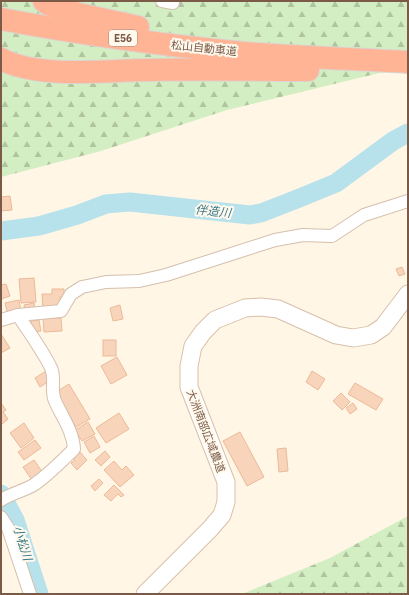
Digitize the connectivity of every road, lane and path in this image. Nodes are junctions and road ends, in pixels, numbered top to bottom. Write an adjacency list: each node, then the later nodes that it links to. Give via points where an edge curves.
1 (44, 1): 3 (highway, via 78,14)
2 (1, 19): 3 (highway, 松山自動車道 / E56, via 156,43)
3 (245, 53): 6 (highway, 松山自動車道 / E56)
4 (1, 59): 6 (highway, via 26,68 53,72)
5 (408, 62): 6 (highway, 松山自動車道 / E56)
6 (367, 65): 7 (highway)
7 (408, 68)
8 (408, 200): 10 (street, via 364,215 332,236 303,235 274,240 166,275 139,281 106,282 82,287 71,294 61,311)
9 (408, 294): 15 (street, 大洲南部広域農道, via 383,327 371,334 353,338 336,335 278,309 261,307 244,308 215,320 203,332 193,346 188,366 189,387 226,482 226,502 222,515 210,529)
10 (18, 315): 11 (street); 12 (street, via 51,368 54,399 70,429 74,449 34,484)
11 (1, 320)
12 (6, 497)
13 (1, 517): 14 (street, via 8,528)
14 (30, 594)
15 (145, 594)

